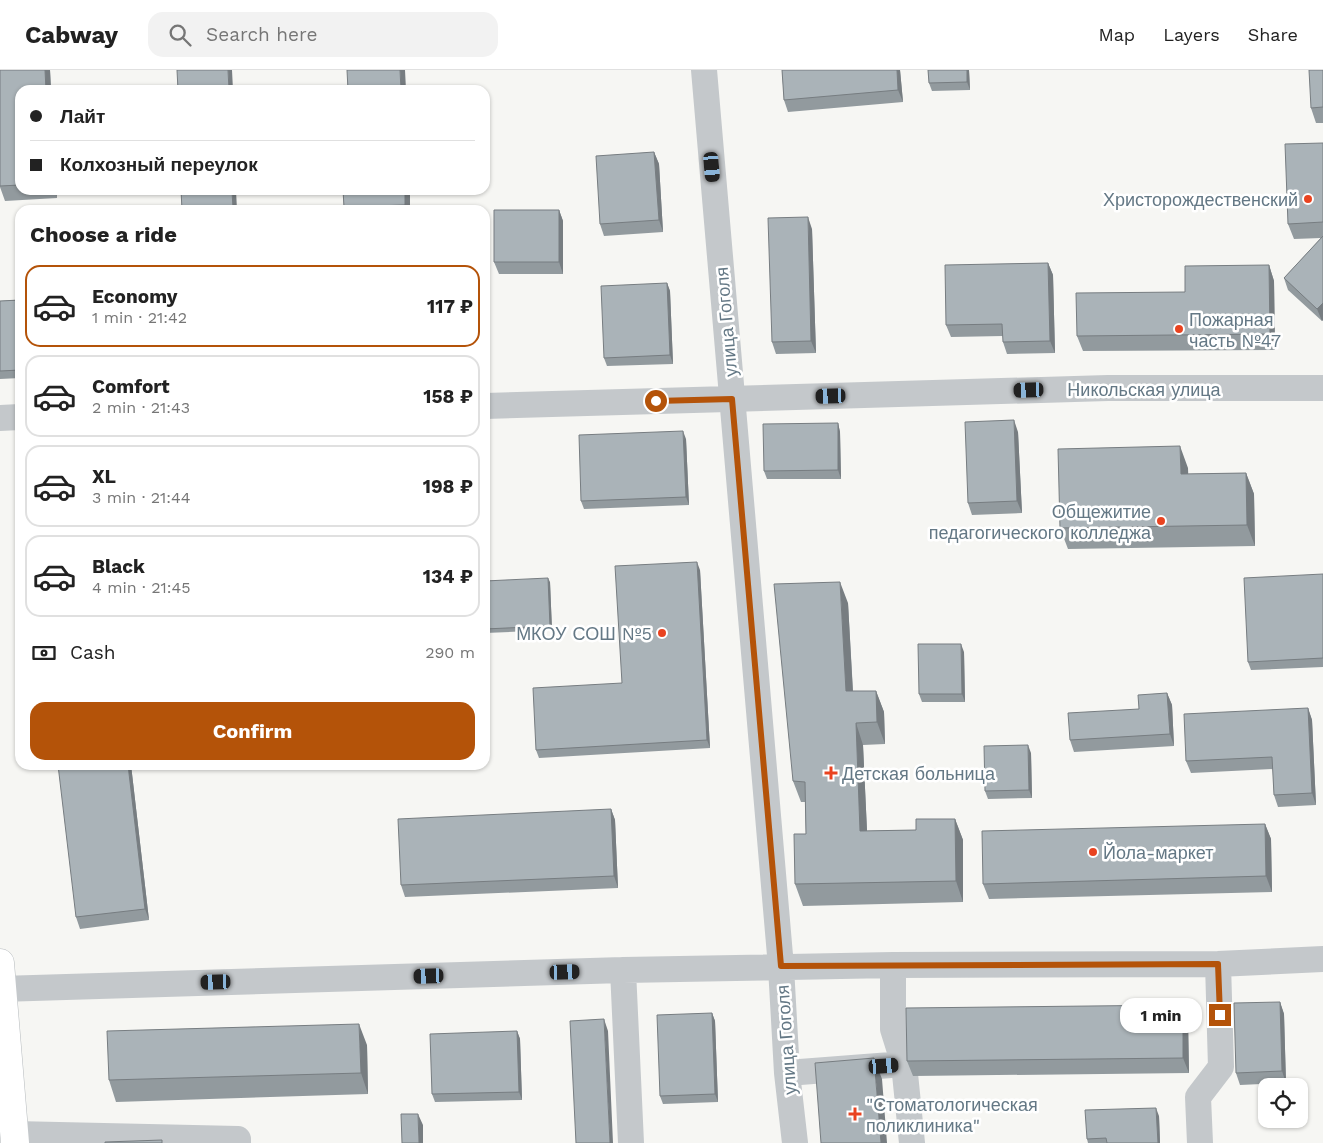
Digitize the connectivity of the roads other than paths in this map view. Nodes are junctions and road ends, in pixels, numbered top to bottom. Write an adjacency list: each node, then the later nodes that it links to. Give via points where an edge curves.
1 (704, 70): 3 (street, улица Гоголя)
2 (1323, 388): 3 (street, Никольская улица, via 1108,388)
3 (732, 399): 4 (street, Никольская улица); 10 (street, улица Гоголя)
4 (490, 406)
5 (15, 417): 6 (street)
6 (0, 418)
7 (1323, 959): 8 (street)
8 (1218, 964): 9 (street); 20 (street, via 1221,1067 1198,1097)
9 (893, 965): 10 (street); 13 (street, via 893,1029)
10 (781, 966): 11 (street); 14 (street, улица Гоголя)
11 (623, 970): 12 (street); 17 (street)
12 (1, 980): 15 (main road)
13 (904, 1064): 14 (street); 19 (street)
14 (787, 1073): 18 (street, улица Гоголя)
15 (15, 1139): 16 (street, via 238,1139)
16 (238, 1143)
17 (631, 1143)
18 (795, 1143)
19 (912, 1143)
20 (1200, 1143)

